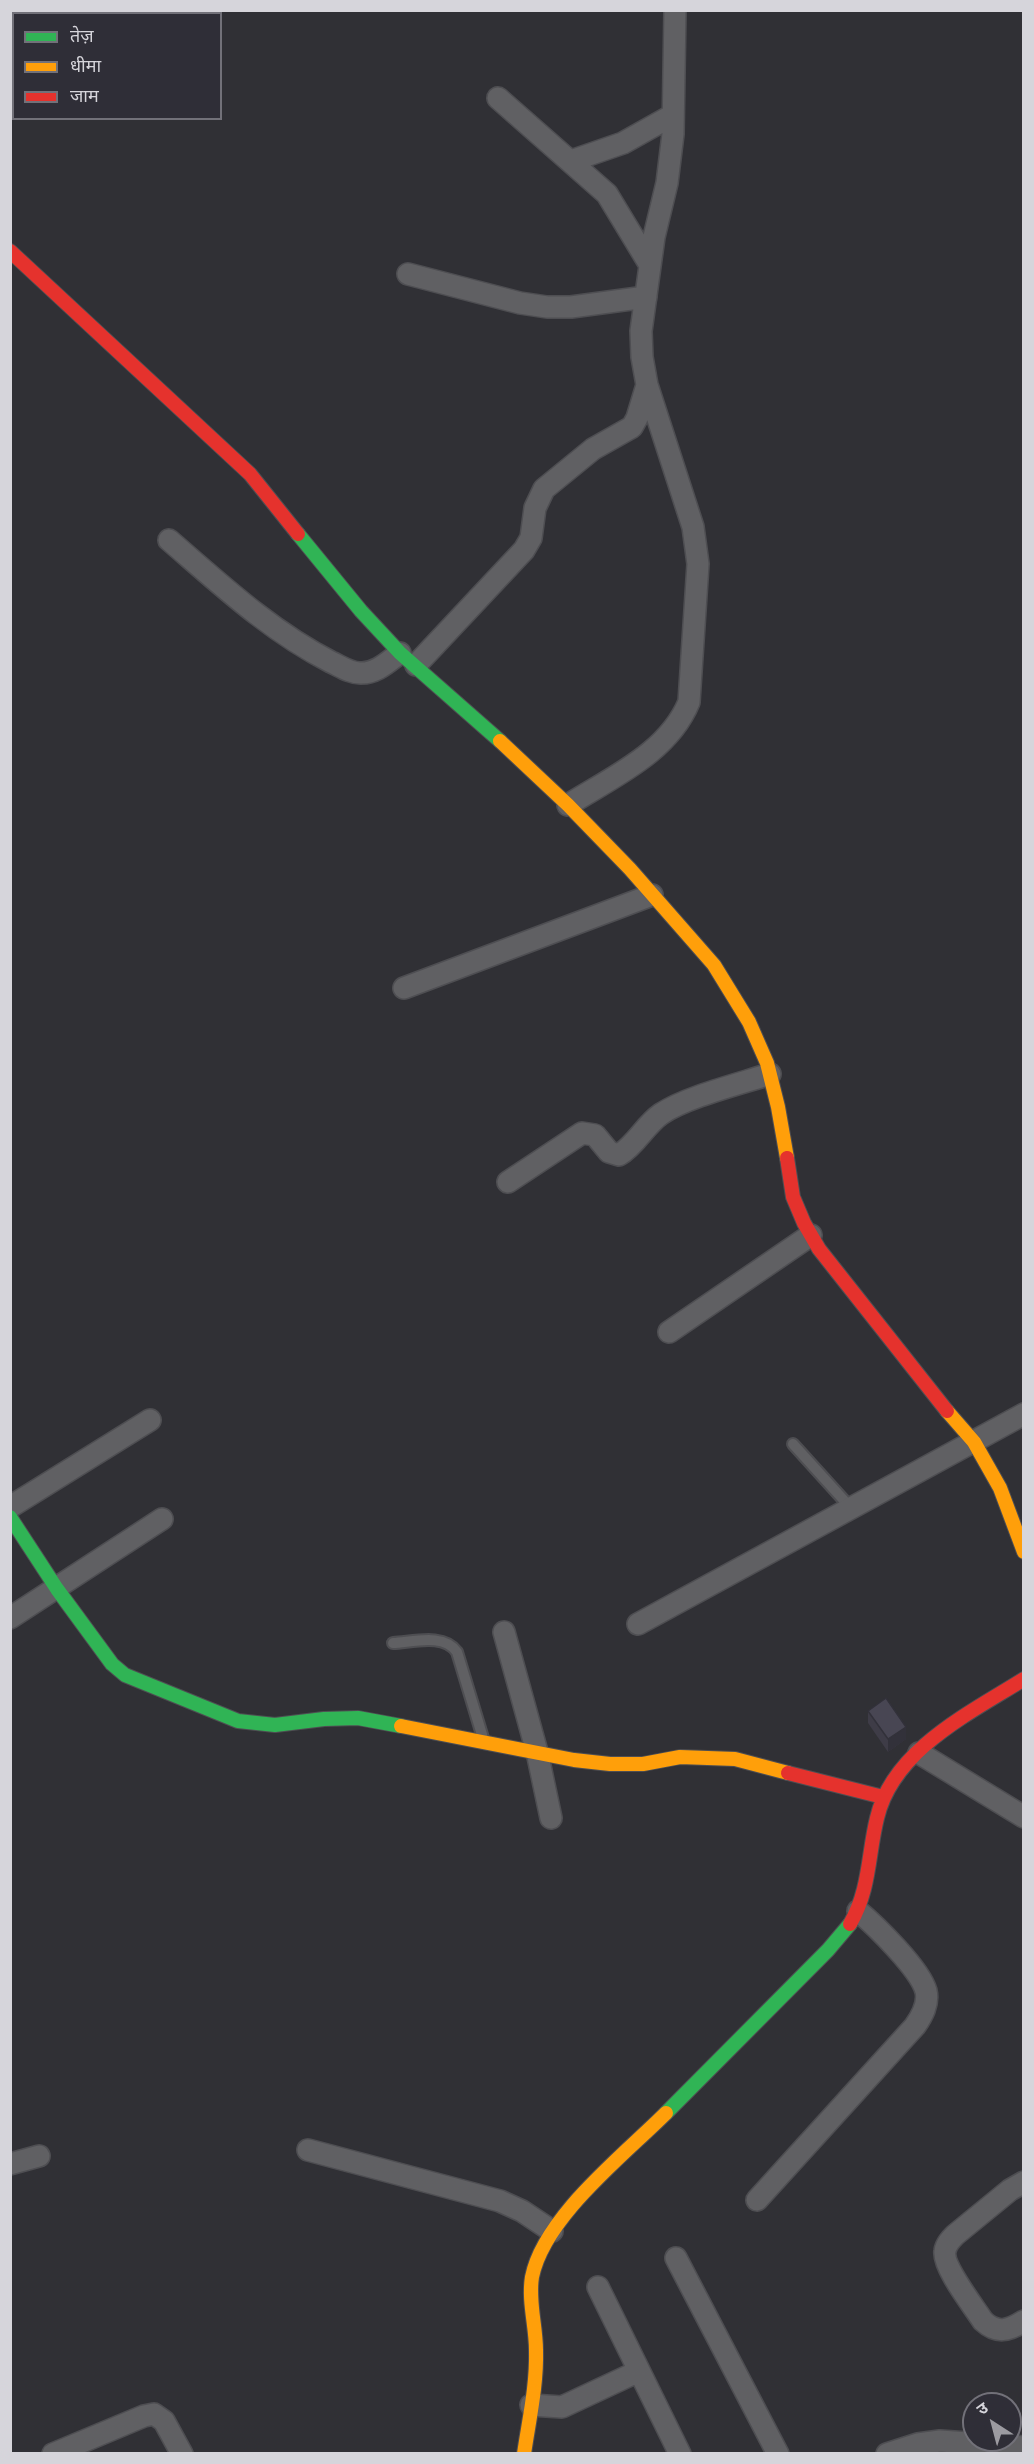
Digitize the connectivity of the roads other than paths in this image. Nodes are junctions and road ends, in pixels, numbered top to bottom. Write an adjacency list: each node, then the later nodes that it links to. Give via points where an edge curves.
1 (675, 10): 3 (street)
2 (498, 98): 4 (street)
3 (673, 115): 4 (street, via 623,143); 6 (street, via 667,183)
4 (571, 161): 6 (street, via 608,194)
5 (10, 250): 11 (street, via 250,474 362,611)
6 (650, 265): 8 (street)
7 (408, 274): 8 (street, via 547,307)
8 (646, 297): 9 (street, via 641,331)
9 (647, 385): 11 (street, via 632,427 593,449 544,489 524,550); 12 (street, via 693,528 698,564 688,702 682,719 652,752)
10 (170, 540): 11 (street, via 258,615 312,652 347,670 361,674)
11 (408, 659): 12 (street)
12 (568, 805): 13 (street)
13 (652, 895): 14 (street); 15 (street, via 714,965 749,1022)
14 (404, 988)
15 (770, 1074): 16 (street, via 674,1106 651,1122 619,1155 609,1152 596,1135 582,1133); 17 (street, via 793,1197)
16 (508, 1182)
17 (811, 1235): 18 (street); 21 (street, via 899,1352)
18 (669, 1332)
19 (1023, 1414): 21 (street)
20 (150, 1420): 23 (street)
21 (974, 1442): 24 (street); 27 (street, via 1000,1488)
22 (793, 1444): 24 (lane)
23 (10, 1507)
24 (850, 1507): 30 (street)
25 (10, 1517): 28 (street)
26 (162, 1519): 28 (street)
27 (1023, 1552)
28 (57, 1589): 29 (street); 34 (street, via 112,1664 125,1675 238,1721 274,1725 357,1718)
29 (10, 1618)
30 (638, 1624)
31 (504, 1632): 35 (street)
32 (393, 1643): 34 (lane, via 444,1641 452,1645)
33 (1023, 1679): 36 (street, via 937,1736)
34 (485, 1743): 35 (street)
35 (537, 1752): 37 (street, via 610,1764 643,1764 680,1757 735,1759); 39 (street)
36 (919, 1753): 37 (street, via 893,1778); 38 (street)
37 (883, 1797): 40 (street)
38 (1023, 1817)
39 (551, 1818)
40 (858, 1911): 45 (street, via 886,1935 919,1979 926,1990 926,2003 915,2026); 46 (street, via 849,1926 576,2202)
41 (308, 2150): 46 (street, via 500,2201)
42 (39, 2156): 43 (street)
43 (10, 2164)
44 (1023, 2182): 49 (street, via 955,2235 945,2251 948,2266 982,2321 1000,2331)
45 (757, 2200)
46 (552, 2231): 51 (street, via 531,2275 530,2305 537,2343)
47 (676, 2258): 57 (street)
48 (598, 2287): 50 (street)
49 (1023, 2321)
50 (639, 2372): 51 (street, via 562,2407); 56 (street)
51 (531, 2405): 55 (street)
52 (1023, 2447): 58 (street, via 940,2441)
53 (53, 2454): 54 (street, via 154,2414 164,2421)
54 (182, 2454)
55 (524, 2454)
56 (680, 2454)
57 (778, 2454)
58 (887, 2454)

